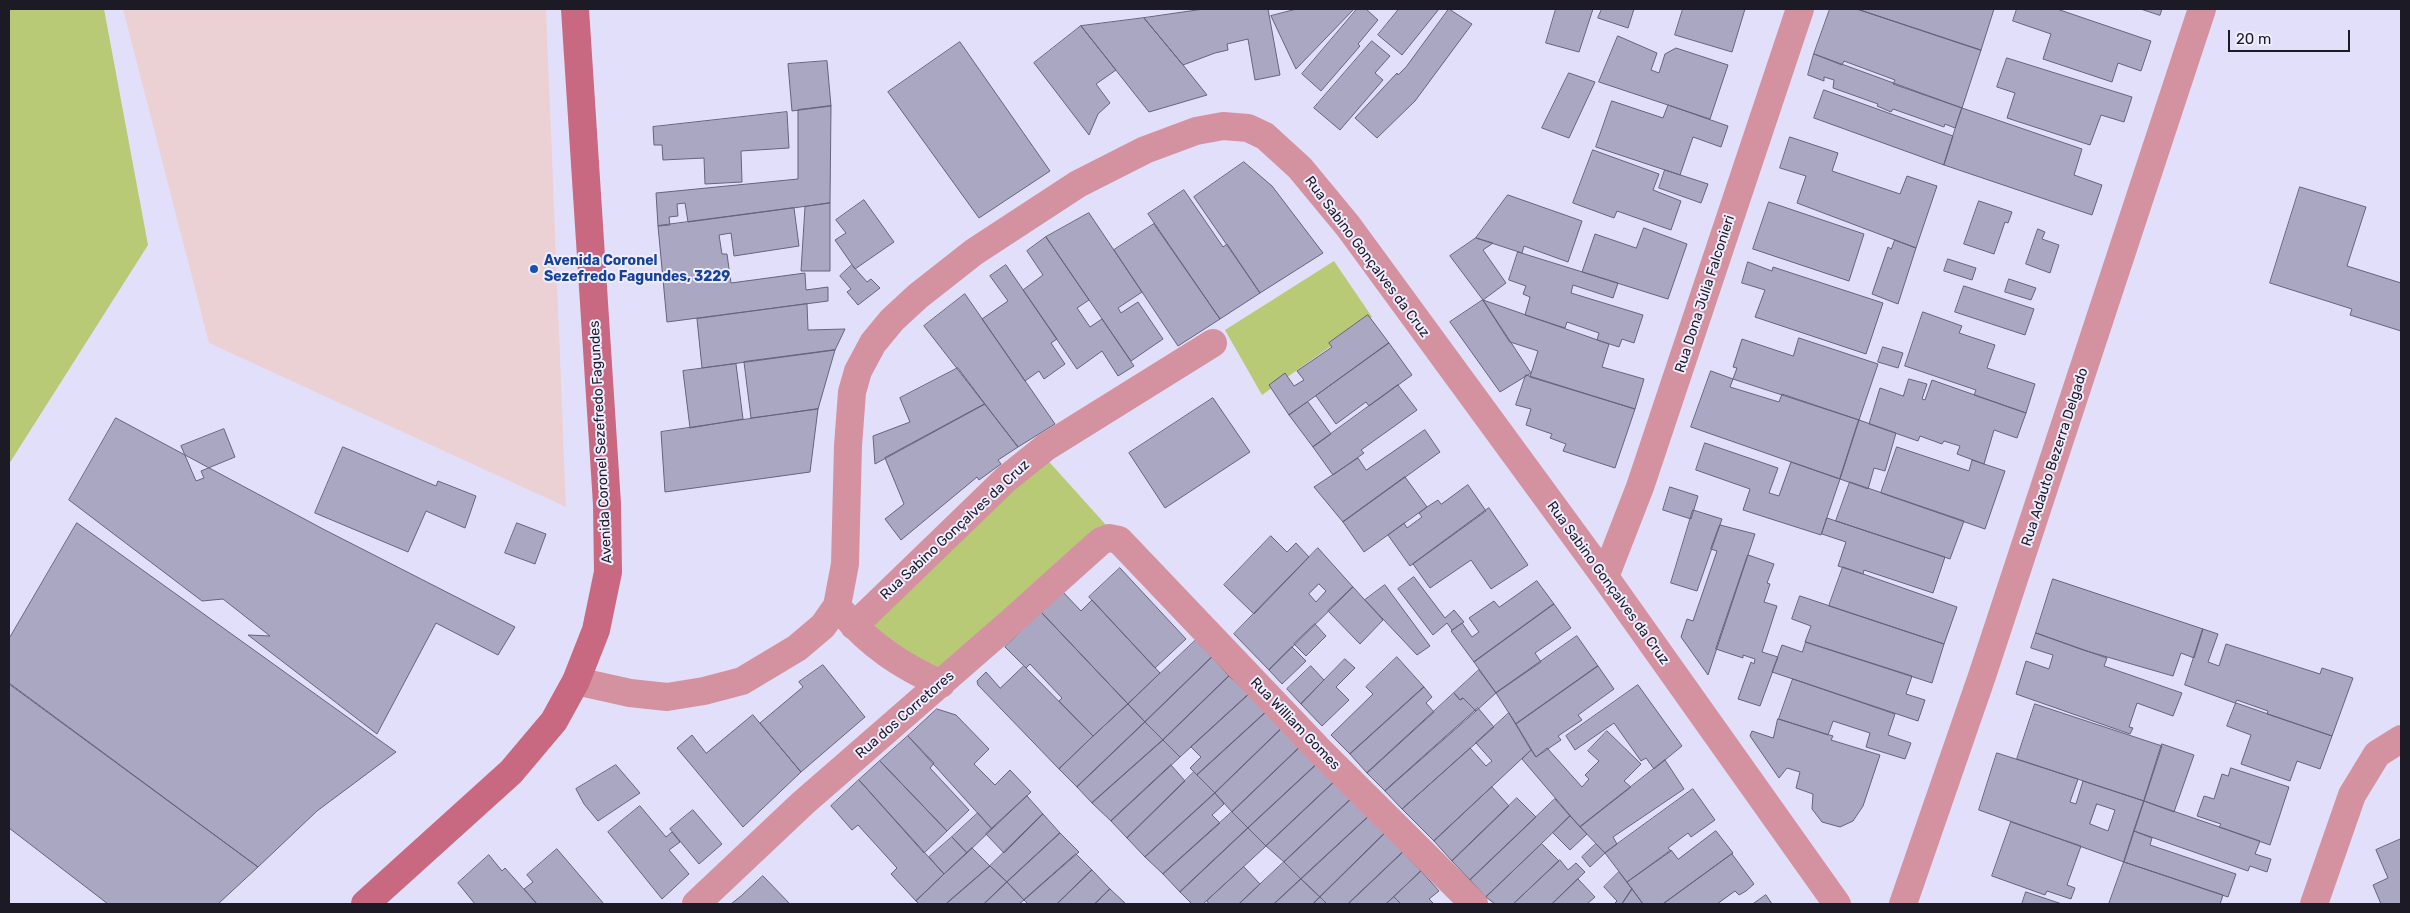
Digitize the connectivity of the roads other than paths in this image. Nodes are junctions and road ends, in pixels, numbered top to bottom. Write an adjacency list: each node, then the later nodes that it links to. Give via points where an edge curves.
1 (575, 9): 8 (main road, Avenida Coronel Sezefredo Fagundes, via 607,504 608,572 596,630)
2 (1800, 9): 6 (street, Rua Dona Júlia Falconieri, via 1640,488)
3 (2202, 9): 15 (street, Rua Adauto Bezerra Delgado, via 1985,667)
4 (1213, 343): 7 (street, Rua Sabino Gonçalves da Cruz, via 1046,447)
5 (1119, 540): 9 (street, Rua dos Corretores, via 1109,538 1100,541); 13 (street, Rua William Gomes, via 1320,750)
6 (1606, 577): 7 (street, Rua Sabino Gonçalves da Cruz, via 1348,226 1300,168 1265,136 1248,128 1224,126 1196,130 1145,150 1078,184 942,276 892,320 873,343 858,370 852,392 848,446); 14 (street, Rua Sabino Gonçalves da Cruz)
7 (846, 616): 8 (street, Rua Sabino Gonçalves da Cruz, via 823,626 770,666 704,691 666,697); 9 (street, via 879,649 904,666)
8 (576, 681): 11 (main road, Avenida Coronel Sezefredo Fagundes, via 554,721 511,772)
9 (941, 684): 12 (street, Rua dos Corretores, via 803,803)
10 (2401, 739): 16 (street, via 2377,754 2352,795)
11 (365, 904)
12 (696, 904)
13 (1474, 904)
14 (1837, 904)
15 (1903, 904)
16 (2314, 904)

